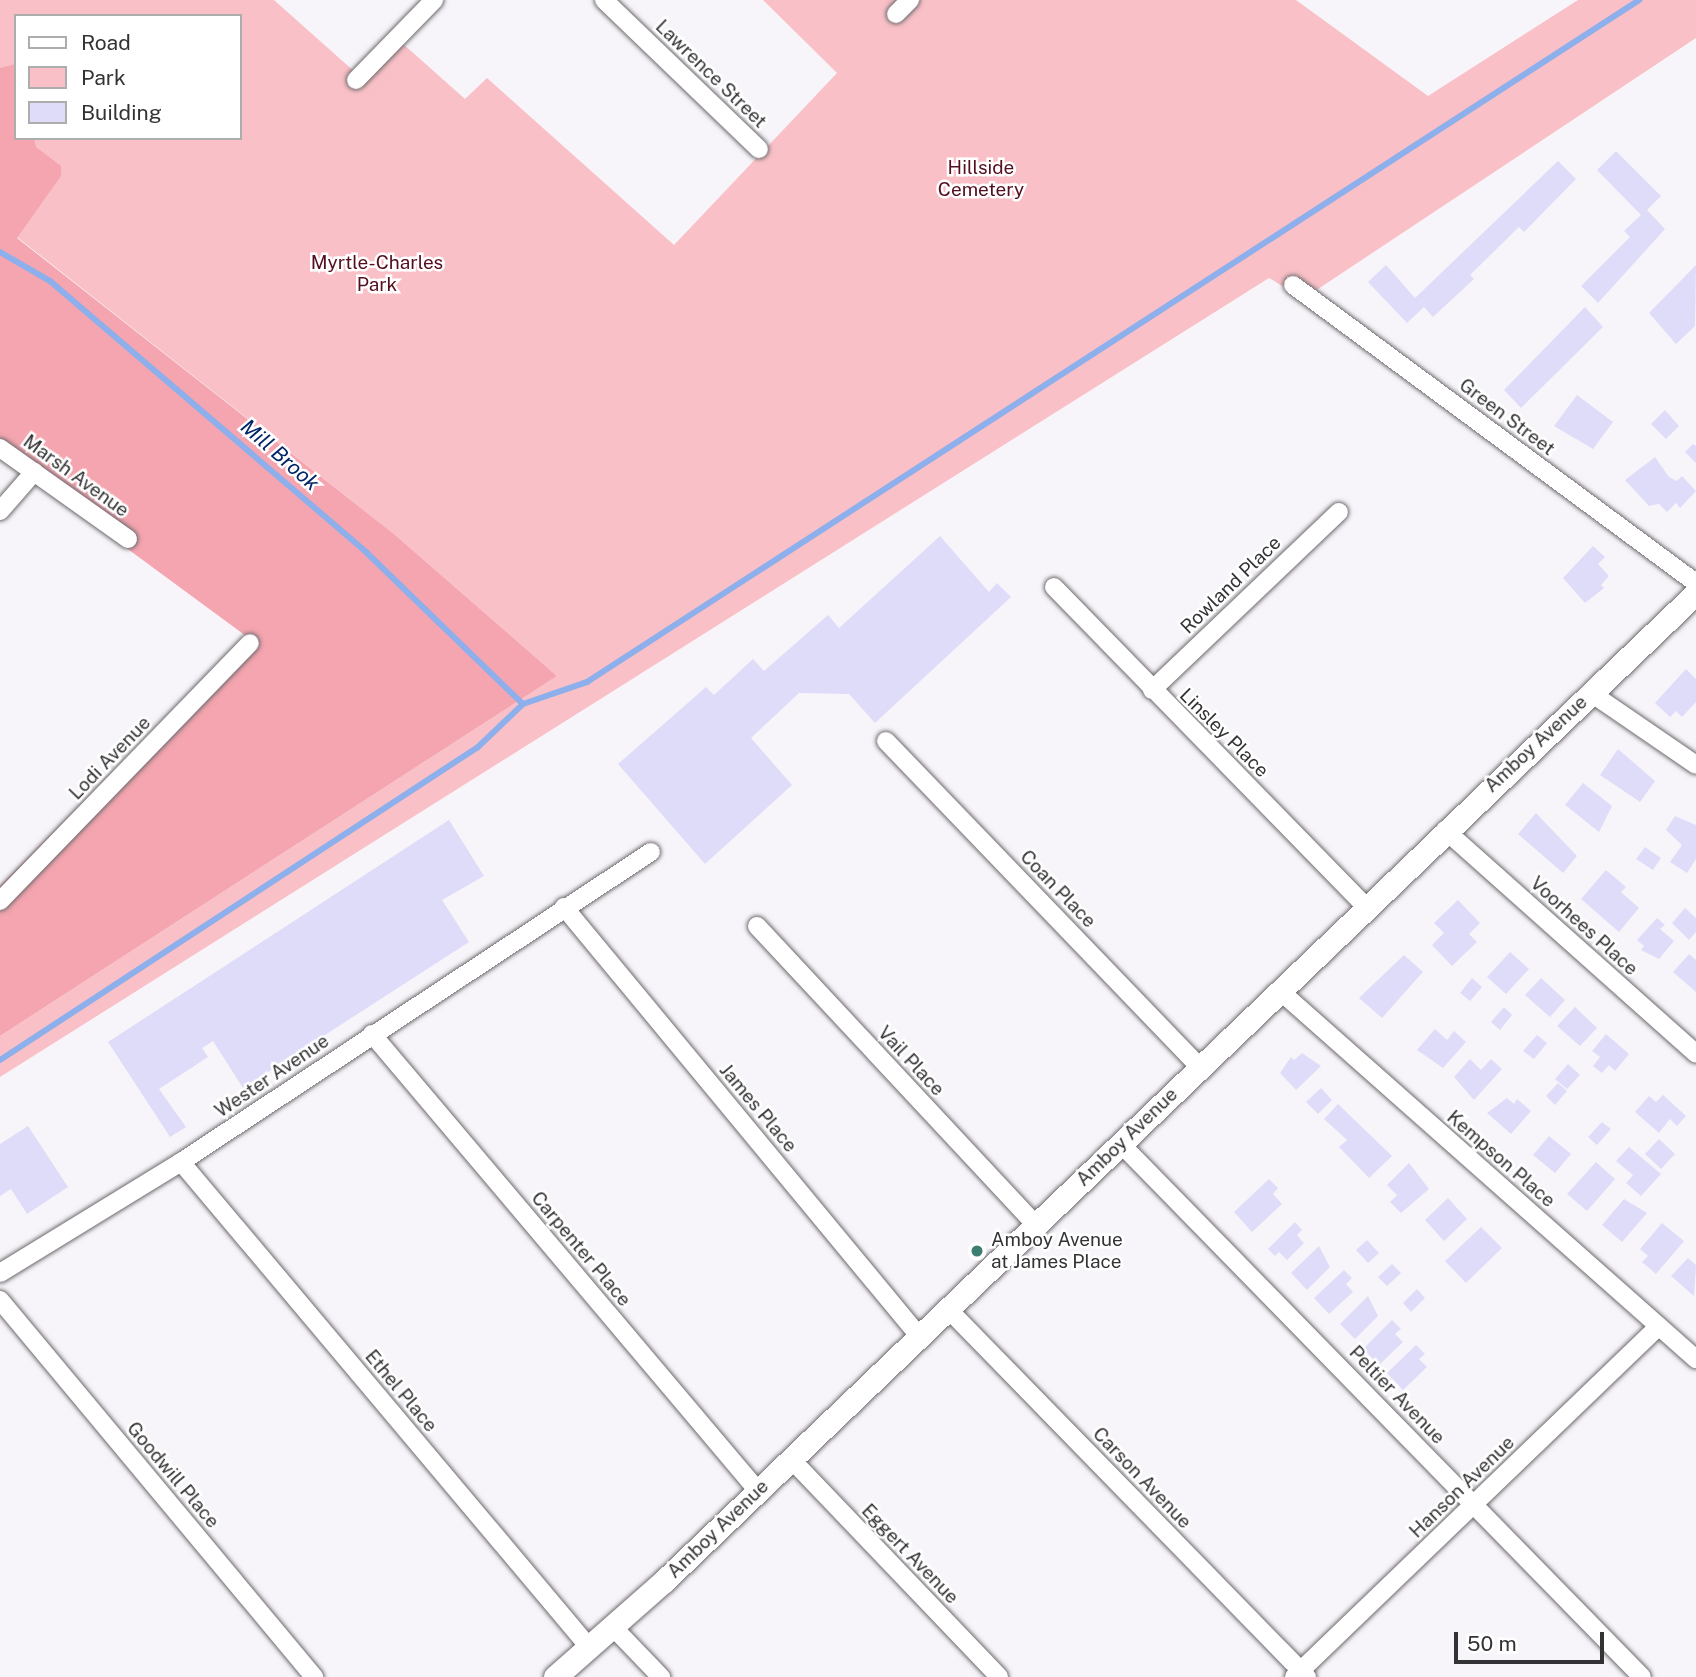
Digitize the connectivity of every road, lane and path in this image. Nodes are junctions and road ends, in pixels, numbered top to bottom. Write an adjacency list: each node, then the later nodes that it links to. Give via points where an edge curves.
1 (434, 0): 5 (street)
2 (604, 0): 6 (street, Lawrence Street)
3 (910, 0): 4 (street)
4 (896, 14)
5 (356, 80)
6 (759, 149)
7 (1293, 285): 13 (street, Green Street)
8 (0, 447): 9 (street, Marsh Avenue)
9 (34, 472): 10 (street); 12 (street, Marsh Avenue)
10 (0, 511)
11 (1339, 512): 17 (street, Rowland Place)
12 (128, 539)
13 (1696, 583)
14 (1054, 587): 17 (street, Linsley Place)
15 (1696, 593): 18 (street, Amboy Avenue)
16 (250, 643): 23 (street, Lodi Avenue)
17 (1152, 690): 25 (street, Linsley Place)
18 (1591, 692): 20 (street); 21 (street, Amboy Avenue)
19 (886, 741): 30 (street, Coan Place)
20 (1696, 765)
21 (1445, 830): 25 (street, Amboy Avenue); 29 (street, Voorhees Place)
22 (651, 852): 24 (street, Wester Avenue)
23 (0, 901)
24 (564, 907): 28 (street, Wester Avenue); 38 (street, James Place)
25 (1366, 907): 27 (street, Amboy Avenue)
26 (757, 926): 33 (street, Vail Place)
27 (1279, 990): 30 (street, Amboy Avenue); 37 (street, Kempson Place)
28 (372, 1034): 32 (street, Wester Avenue); 41 (street, Carpenter Place)
29 (1696, 1054)
30 (1200, 1066): 31 (street, Amboy Avenue)
31 (1121, 1144): 33 (street, Amboy Avenue); 42 (street, Peltier Avenue)
32 (181, 1162): 34 (street, Wester Avenue); 44 (street, Ethel Place)
33 (1035, 1224): 36 (street, Amboy Avenue)
34 (0, 1273)
35 (0, 1300): 46 (street, Goodwill Place)
36 (947, 1309): 38 (street, Amboy Avenue); 45 (street, Carson Avenue)
37 (1659, 1326): 39 (street, Kempson Place); 42 (street, Hanson Avenue)
38 (919, 1336): 40 (street, Amboy Avenue)
39 (1696, 1359)
40 (791, 1459): 41 (street, Amboy Avenue); 49 (street, Eggert Avenue)
41 (758, 1491): 43 (street, Amboy Avenue)
42 (1475, 1504): 45 (street, Hanson Avenue); 50 (street, Peltier Avenue)
43 (612, 1626): 44 (street, Amboy Avenue); 48 (street)
44 (589, 1647): 47 (street, Amboy Avenue)
45 (1301, 1675)
46 (314, 1677)
47 (555, 1677)
48 (661, 1677)
49 (999, 1677)
50 (1642, 1677)

